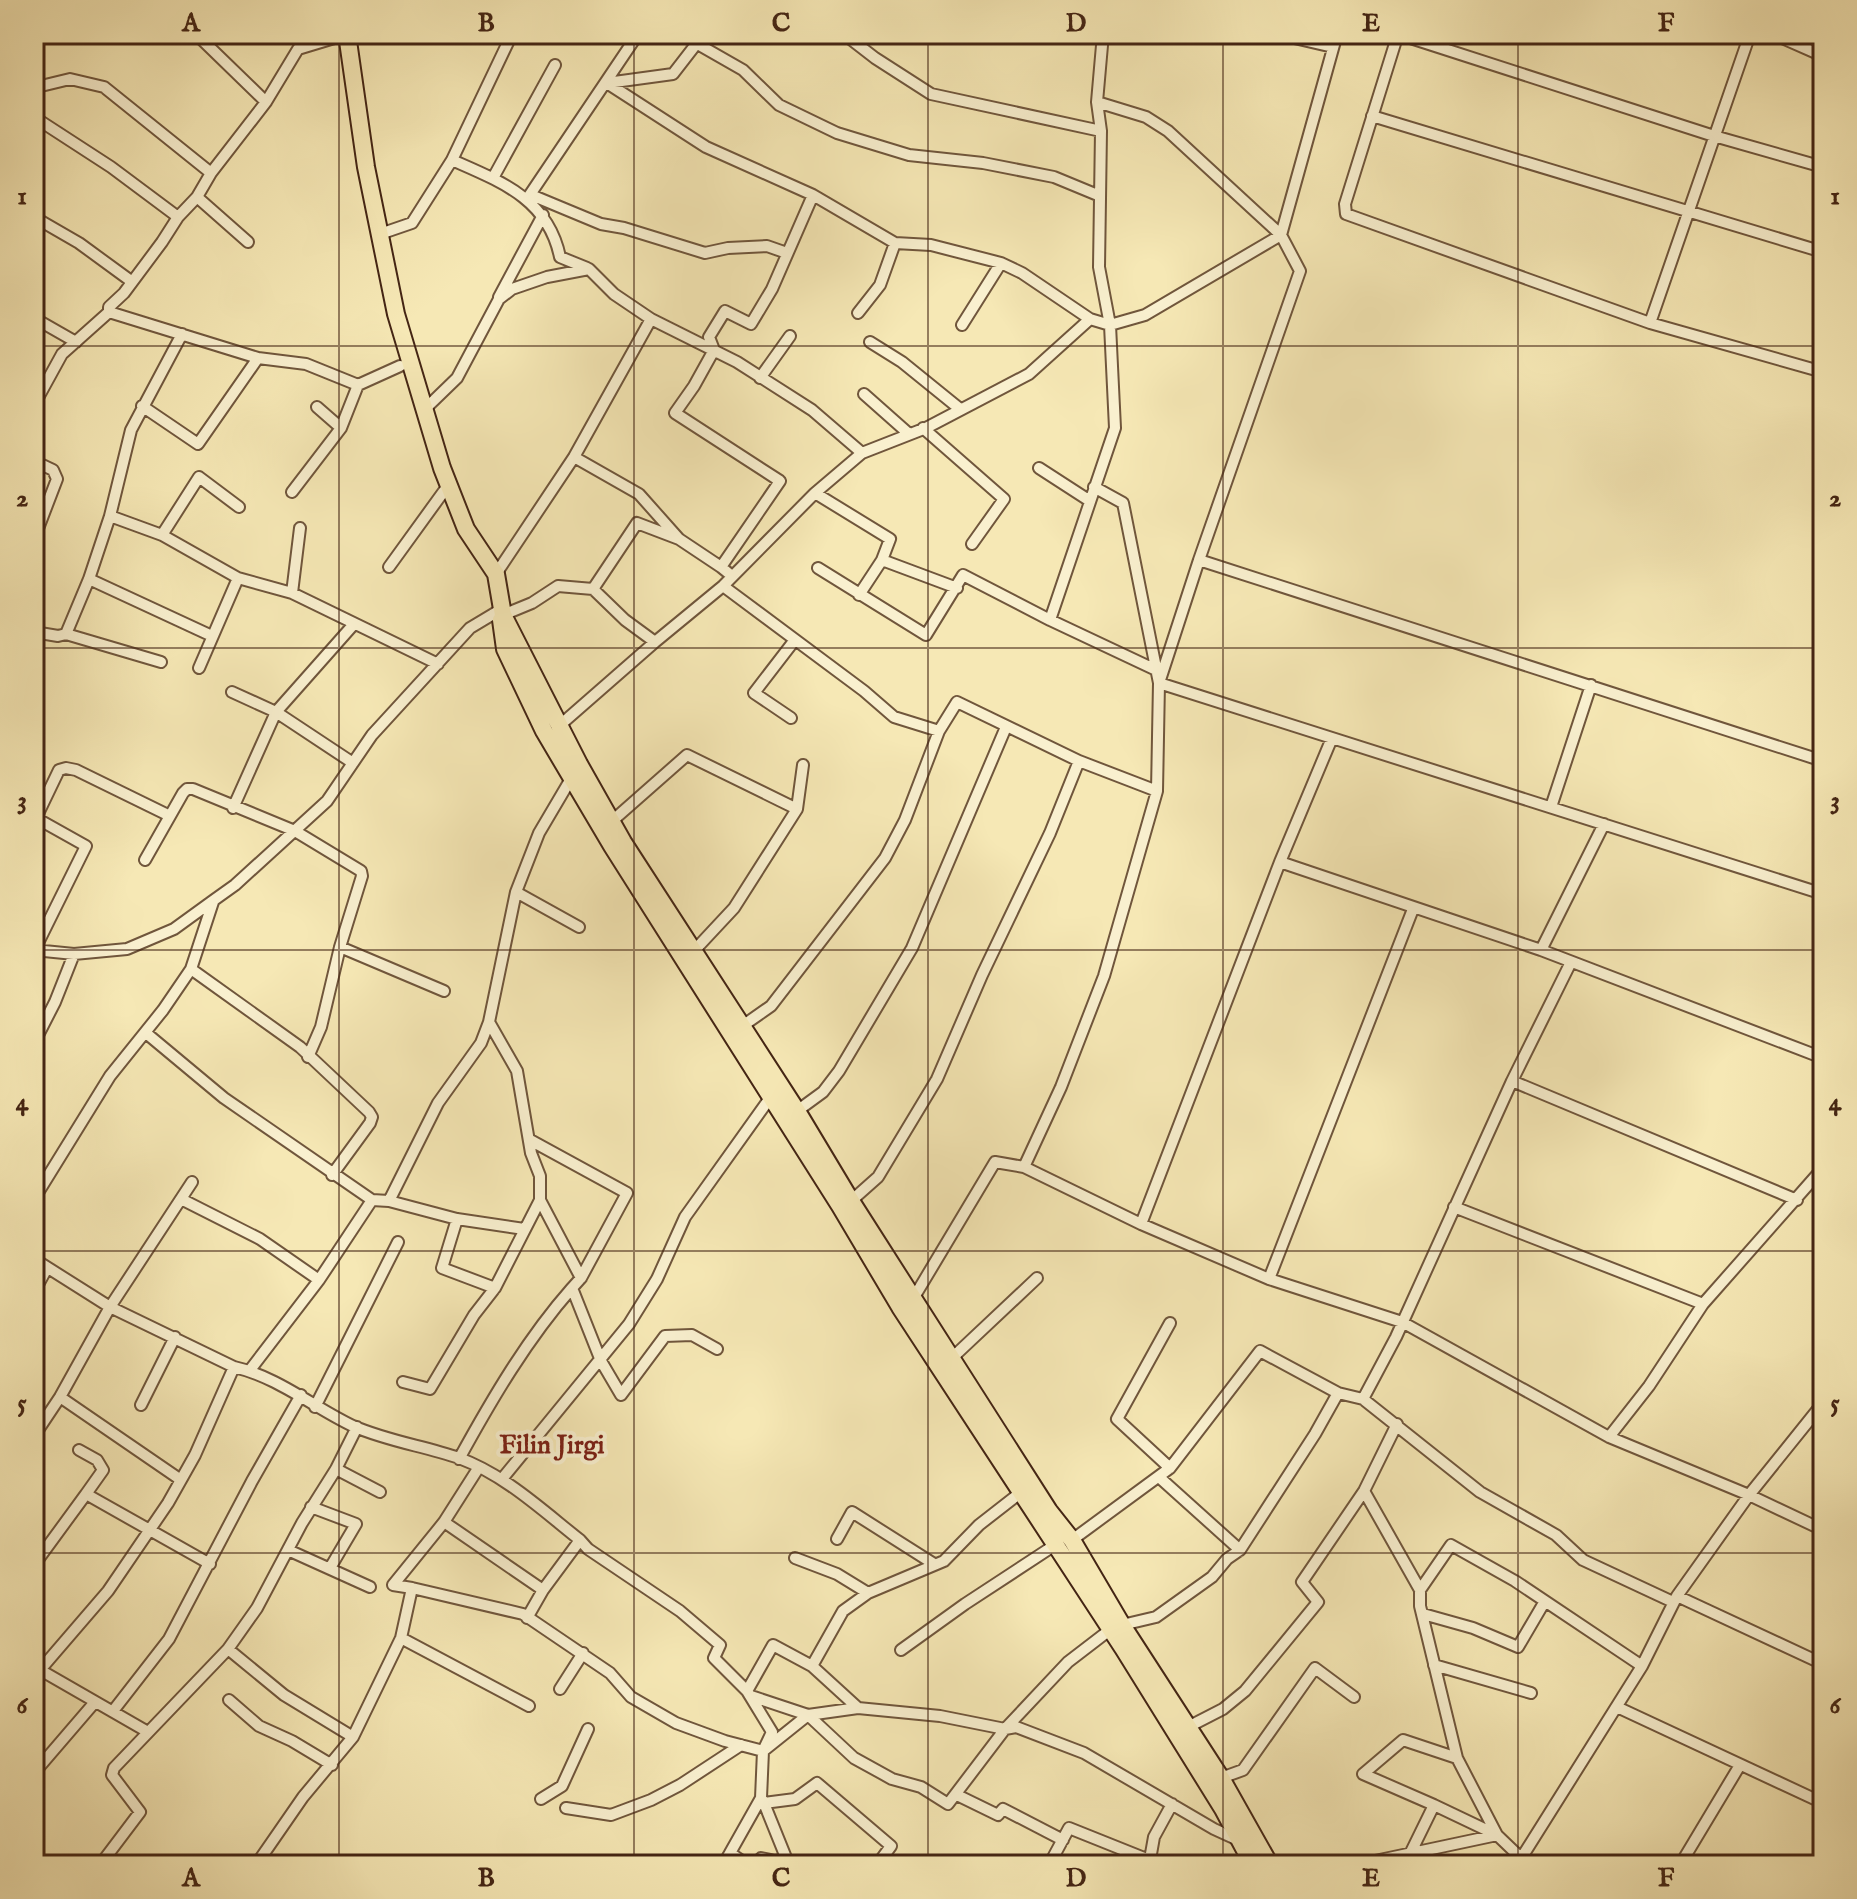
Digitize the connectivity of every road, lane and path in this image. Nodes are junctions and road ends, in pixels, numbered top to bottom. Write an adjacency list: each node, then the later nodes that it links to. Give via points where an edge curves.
1 (196, 34): 19 (street)
2 (512, 34): 25 (street)
3 (638, 34): 17 (street)
4 (680, 34): 13 (street)
5 (844, 34): 23 (street, via 931,94)
6 (1103, 34): 20 (street)
7 (1277, 34): 14 (street)
8 (1337, 34): 14 (street)
9 (1398, 34): 21 (street); 24 (street)
10 (1750, 34): 24 (street)
11 (1773, 34): 15 (street)
12 (343, 35): 19 (street, via 298,49); 37 (main road); 61 (main road, via 352,132)
13 (697, 43): 17 (street, via 673,74); 30 (street, via 743,70 779,105 837,133 909,155 1054,177)
14 (1333, 47): 38 (street)
15 (1823, 56)
16 (555, 65): 28 (street)
17 (607, 83): 29 (street, via 706,147); 32 (street)
18 (34, 96): 27 (street, via 41,86 70,79 104,87)
19 (266, 102): 27 (street)
20 (1097, 102): 23 (street); 38 (street, via 1146,117 1168,131)
21 (1372, 116): 33 (street); 52 (street, via 1346,214)
22 (34, 117): 36 (street)
23 (1101, 131): 30 (street)
24 (1714, 136): 26 (street); 33 (street)
25 (452, 160): 28 (street); 37 (street, via 412,223)
26 (1823, 167)
27 (211, 173): 31 (street)
28 (493, 178): 32 (street)
29 (813, 195): 40 (street); 42 (street)
30 (1100, 196): 54 (street, via 1099,267)
31 (197, 197): 36 (street); 39 (street)
32 (527, 199): 34 (street); 42 (street, via 536,197 601,224 705,253 767,246)
33 (1690, 212): 41 (street); 52 (street)
34 (543, 215): 44 (street, via 556,236 560,257); 46 (street)
35 (34, 217): 45 (street)
36 (178, 217): 45 (street)
37 (380, 234): 69 (main road, via 396,314)
38 (1281, 235): 54 (street, via 1145,315); 91 (street, via 1300,271)
39 (248, 242)
40 (895, 243): 43 (street, via 931,245); 48 (street, via 880,285)
41 (1823, 252)
42 (787, 253): 59 (street, via 751,324 725,311 709,337)
43 (1001, 263): 51 (street); 53 (street)
44 (589, 269): 46 (street, via 547,277); 50 (street)
45 (131, 281): 47 (street)
46 (499, 299): 69 (street, via 457,378)
47 (109, 312): 55 (street); 57 (street)
48 (858, 313)
49 (34, 318): 57 (street)
50 (651, 319): 59 (street); 75 (street)
51 (1090, 319): 54 (street); 70 (street, via 1029,374)
52 (1650, 323): 62 (street)
53 (962, 325)
54 (1110, 325): 78 (street, via 1115,428)
55 (182, 334): 60 (street); 67 (street)
56 (790, 336): 63 (street)
57 (76, 342): 66 (street, via 62,354)
58 (870, 342): 70 (street)
59 (714, 350): 63 (street); 93 (street, via 675,413 780,481)
60 (258, 358): 64 (street, via 306,364); 67 (street, via 198,444)
61 (400, 366): 64 (street); 79 (main road)
62 (1823, 372)
63 (760, 378): 74 (street, via 812,410)
64 (358, 385): 71 (street)
65 (864, 394): 73 (street)
66 (34, 405)
67 (142, 406): 84 (street)
68 (317, 407): 71 (street)
69 (425, 409): 95 (main road, via 466,529)
70 (960, 409): 72 (street)
71 (341, 428): 80 (street)
72 (923, 428): 73 (street); 89 (street, via 1004,499)
73 (908, 433): 74 (street)
74 (862, 453): 81 (street)
75 (574, 457): 88 (street, via 639,494); 95 (street)
76 (34, 461): 87 (street, via 53,470 57,479)
77 (1039, 468): 82 (street)
78 (1094, 487): 82 (street); 115 (street, via 1123,503)
79 (444, 491): 92 (street); 104 (main road)
80 (292, 492)
81 (815, 493): 90 (street, via 890,539); 96 (street)
82 (1090, 501): 105 (street)
83 (239, 507): 86 (street, via 199,477)
84 (110, 516): 86 (street); 98 (street)
85 (300, 528): 102 (street)
86 (162, 535): 97 (street)
87 (34, 539)
88 (679, 539): 93 (street); 101 (street, via 637,523)
89 (972, 544)
90 (882, 560): 100 (street); 103 (street)
91 (1199, 560): 116 (street); 117 (street)
92 (389, 567)
93 (721, 567): 96 (street)
94 (818, 568): 103 (street)
95 (496, 574): 104 (main road)
96 (732, 576): 99 (street)
97 (238, 578): 102 (street); 109 (street)
98 (89, 579): 108 (street); 109 (street)
99 (723, 586): 110 (street); 111 (street)
100 (957, 588): 103 (street, via 926,635); 105 (street, via 963,575)
101 (593, 589): 104 (street, via 558,586 532,603); 111 (street)
102 (292, 593): 106 (street)
103 (859, 595)
104 (502, 612): 113 (street, via 470,628); 121 (main road); 129 (main road, via 505,649)
105 (1050, 620): 115 (street)
106 (354, 624): 113 (street); 119 (street)
107 (34, 632): 108 (street)
108 (66, 634): 112 (street)
109 (212, 636): 114 (street)
110 (794, 641): 120 (street, via 754,693); 123 (street, via 894,717)
111 (655, 642): 121 (street)
112 (161, 662)
113 (438, 664): 127 (street)
114 (199, 668)
115 (1154, 669): 116 (street)
116 (1159, 683): 124 (street); 130 (street)
117 (1591, 685): 126 (street); 131 (street)
118 (232, 692): 119 (street)
119 (276, 712): 127 (street); 132 (street)
120 (791, 718)
121 (559, 726): 136 (main road)
122 (1006, 727): 123 (street, via 957,702); 125 (street); 162 (street, via 912,948 839,1071 823,1092)
123 (939, 731): 155 (street, via 885,858 771,1006)
124 (1332, 738): 131 (street); 140 (street)
125 (1079, 761): 130 (street); 174 (street, via 937,1079 878,1177)
126 (1823, 761)
127 (353, 763): 138 (street, via 327,801)
128 (803, 765): 133 (street)
129 (572, 777): 141 (street, via 539,833); 161 (main road)
130 (1157, 791): 164 (street, via 1104,976)
131 (1551, 807): 137 (street)
132 (233, 808): 134 (street, via 187,789); 138 (street)
133 (797, 809): 136 (street, via 687,755); 149 (street, via 734,908)
134 (170, 816): 135 (street, via 66,768 59,770); 139 (street)
135 (35, 820): 147 (street, via 86,846)
136 (611, 822): 149 (main road)
137 (1604, 824): 142 (street); 148 (street)
138 (295, 831): 143 (street); 146 (street, via 361,871)
139 (145, 860)
140 (1280, 862): 144 (street); 177 (street)
141 (516, 892): 145 (street); 154 (street)
142 (1823, 894)
143 (214, 900): 150 (street, via 174,929 127,949); 152 (street)
144 (1413, 909): 148 (street); 184 (street)
145 (579, 927)
146 (340, 947): 153 (street); 158 (street, via 321,1027)
147 (35, 949): 150 (street)
148 (1541, 950): 151 (street)
149 (692, 953): 155 (main road)
150 (74, 954): 157 (street)
151 (1571, 962): 159 (street); 160 (street)
152 (191, 969): 156 (street); 158 (street)
153 (444, 991)
154 (489, 1022): 163 (street, via 517,1071); 173 (street, via 481,1043 438,1103)
155 (741, 1027): 162 (main road)
156 (146, 1033): 166 (street, via 224,1098); 168 (street, via 110,1076)
157 (34, 1043)
158 (308, 1057): 166 (street, via 372,1117)
159 (1823, 1058)
160 (1512, 1081): 172 (street); 175 (street)
161 (770, 1098): 197 (street, via 685,1217 657,1279); 212 (main road, via 900,1307)
162 (797, 1111): 174 (main road)
163 (530, 1140): 171 (street); 182 (street, via 627,1193)
164 (1024, 1167): 177 (street); 189 (street, via 995,1162)
165 (1823, 1168): 172 (street)
166 (332, 1175): 170 (street)
167 (192, 1182): 169 (street)
168 (34, 1199)
169 (181, 1199): 185 (street, via 260,1239); 191 (street)
170 (372, 1200): 173 (street); 185 (street)
171 (540, 1200): 178 (street); 182 (street)
172 (1797, 1200): 190 (street)
173 (389, 1201): 176 (street)
174 (851, 1201): 189 (main road)
175 (1454, 1207): 190 (street); 192 (street)
176 (457, 1219): 178 (street); 186 (street, via 442,1268)
177 (1141, 1224): 184 (street)
178 (524, 1229): 186 (street)
179 (398, 1242): 207 (street)
180 (34, 1259): 181 (street)
181 (47, 1268): 188 (street); 191 (street)
182 (581, 1278): 187 (street)
183 (1037, 1278): 196 (street)
184 (1269, 1279): 192 (street)
185 (319, 1280): 199 (street)
186 (495, 1288): 200 (street, via 430,1389)
187 (572, 1288): 197 (street); 214 (street, via 506,1378)
188 (34, 1292)
189 (913, 1299): 196 (main road)
190 (1703, 1304): 211 (street)
191 (110, 1307): 194 (street); 203 (street)
192 (1402, 1322): 204 (street); 211 (street)
193 (1170, 1323): 216 (street, via 1117,1419)
194 (175, 1337): 198 (street); 206 (street)
195 (717, 1349): 197 (street, via 692,1335 665,1336 621,1395)
196 (952, 1358): 212 (main road)
197 (601, 1361): 219 (street)
198 (234, 1367): 199 (street); 220 (street)
199 (250, 1370): 202 (street)
200 (403, 1382)
201 (1338, 1393): 204 (street); 216 (street, via 1260,1351); 235 (street)
202 (301, 1395): 207 (street); 237 (street)
203 (60, 1397): 210 (street); 220 (street)
204 (1363, 1399): 208 (street)
205 (1823, 1403): 225 (street)
206 (141, 1405)
207 (315, 1407): 209 (street)
208 (1397, 1424): 221 (street); 246 (street, via 1480,1492 1556,1535 1583,1560)
209 (357, 1427): 214 (street); 217 (street)
210 (34, 1436)
211 (1609, 1437): 225 (street)
212 (1000, 1446): 223 (main road); 232 (main road)
213 (79, 1450): 224 (street, via 103,1470)
214 (459, 1459): 215 (street)
215 (479, 1467): 219 (street); 227 (street)
216 (1170, 1468): 218 (street)
217 (336, 1469): 222 (street); 226 (street)
218 (1160, 1478): 232 (street); 235 (street)
219 (502, 1479): 231 (street)
220 (181, 1480): 229 (street)
221 (1364, 1491): 244 (street); 271 (street, via 1302,1582 1318,1602 1245,1691)
222 (380, 1492)
223 (1020, 1493): 233 (main road); 238 (street, via 944,1561)
224 (86, 1494): 229 (street); 239 (street)
225 (1749, 1495): 228 (street); 246 (street)
226 (311, 1507): 234 (street); 240 (street, via 356,1524)
227 (444, 1522): 242 (street, via 393,1585); 243 (street)
228 (1823, 1530)
229 (149, 1531): 237 (street); 259 (street, via 99,1604)
230 (837, 1539): 238 (street, via 852,1512)
231 (580, 1540): 243 (street); 261 (street, via 720,1645 714,1658)
232 (1072, 1540): 250 (main road)
233 (1055, 1545): 250 (main road); 253 (street)
234 (288, 1550): 240 (street); 252 (street)
235 (1240, 1550): 250 (street, via 1156,1617)
236 (795, 1558): 245 (street)
237 (210, 1564): 269 (street, via 169,1639)
238 (934, 1564): 245 (street)
239 (34, 1565)
240 (330, 1568): 241 (street)
241 (370, 1587)
242 (412, 1588): 249 (street); 251 (street)
243 (543, 1590): 249 (street)
244 (1420, 1590): 247 (street, via 1451,1545); 248 (street)
245 (868, 1593): 257 (street, via 843,1611)
246 (1675, 1599): 255 (street); 258 (street)
247 (1545, 1601): 248 (street, via 1518,1647); 258 (street)
248 (1423, 1614): 256 (street)
249 (527, 1618): 254 (street)
250 (1116, 1627): 271 (main road); 273 (street, via 1068,1662); 292 (main road)
251 (401, 1638): 266 (street); 275 (street)
252 (228, 1649): 274 (street); 275 (street, via 284,1695)
253 (901, 1650)
254 (583, 1653): 260 (street); 276 (street, via 653,1710)
255 (1823, 1664)
256 (1434, 1665): 262 (street); 278 (street)
257 (812, 1666): 261 (street, via 773,1645); 268 (street)
258 (1642, 1666): 267 (street)
259 (36, 1671): 265 (street)
260 (560, 1689)
261 (749, 1693): 270 (street); 277 (street, via 772,1732)
262 (1531, 1693)
263 (1354, 1697): 282 (street, via 1315,1668 1243,1770)
264 (229, 1700): 279 (street, via 259,1726)
265 (95, 1702): 269 (street); 281 (street)
266 (529, 1706)
267 (1617, 1707): 280 (street); 297 (street)
268 (858, 1708): 270 (street); 273 (street)
269 (113, 1711): 274 (street)
270 (808, 1715): 277 (street); 283 (street, via 854,1758 892,1779 921,1787 948,1804)
271 (1188, 1727): 282 (main road)
272 (588, 1729): 284 (street, via 562,1786)
273 (1005, 1729): 283 (street); 287 (street, via 1016,1727 1084,1753)
274 (148, 1732): 298 (street, via 112,1772 140,1812)
275 (353, 1737): 279 (street)
276 (741, 1745): 277 (street); 289 (street, via 680,1785 611,1815)
277 (763, 1751): 285 (street)
278 (1457, 1758): 288 (street, via 1403,1740 1363,1774); 290 (street)
279 (332, 1765): 299 (street)
280 (1740, 1765): 286 (street); 308 (street)
281 (34, 1773)
282 (1221, 1778): 306 (main road)
283 (957, 1795): 291 (street, via 998,1815 1003,1809)
284 (541, 1799)
285 (762, 1800): 293 (street); 295 (street); 303 (street, via 795,1799 817,1783 891,1846)
286 (1823, 1803)
287 (1172, 1804): 292 (street); 296 (street, via 1154,1837)
288 (1434, 1805): 290 (street); 294 (street)
289 (566, 1808)
290 (1497, 1835): 294 (street); 297 (street)
291 (1063, 1840): 296 (street, via 1069,1828); 304 (street)
292 (1238, 1840): 305 (main road)
293 (730, 1853): 300 (street); 301 (street)
294 (1410, 1854): 307 (street)
295 (788, 1862): 302 (street, via 761,1858)
296 (1149, 1862)
297 (1519, 1862)
298 (100, 1865)
299 (256, 1865)
300 (723, 1865)
301 (748, 1865)
302 (755, 1865)
303 (877, 1865)
304 (1049, 1865)
305 (1253, 1865)
306 (1270, 1865)
307 (1356, 1865)
308 (1680, 1865)

